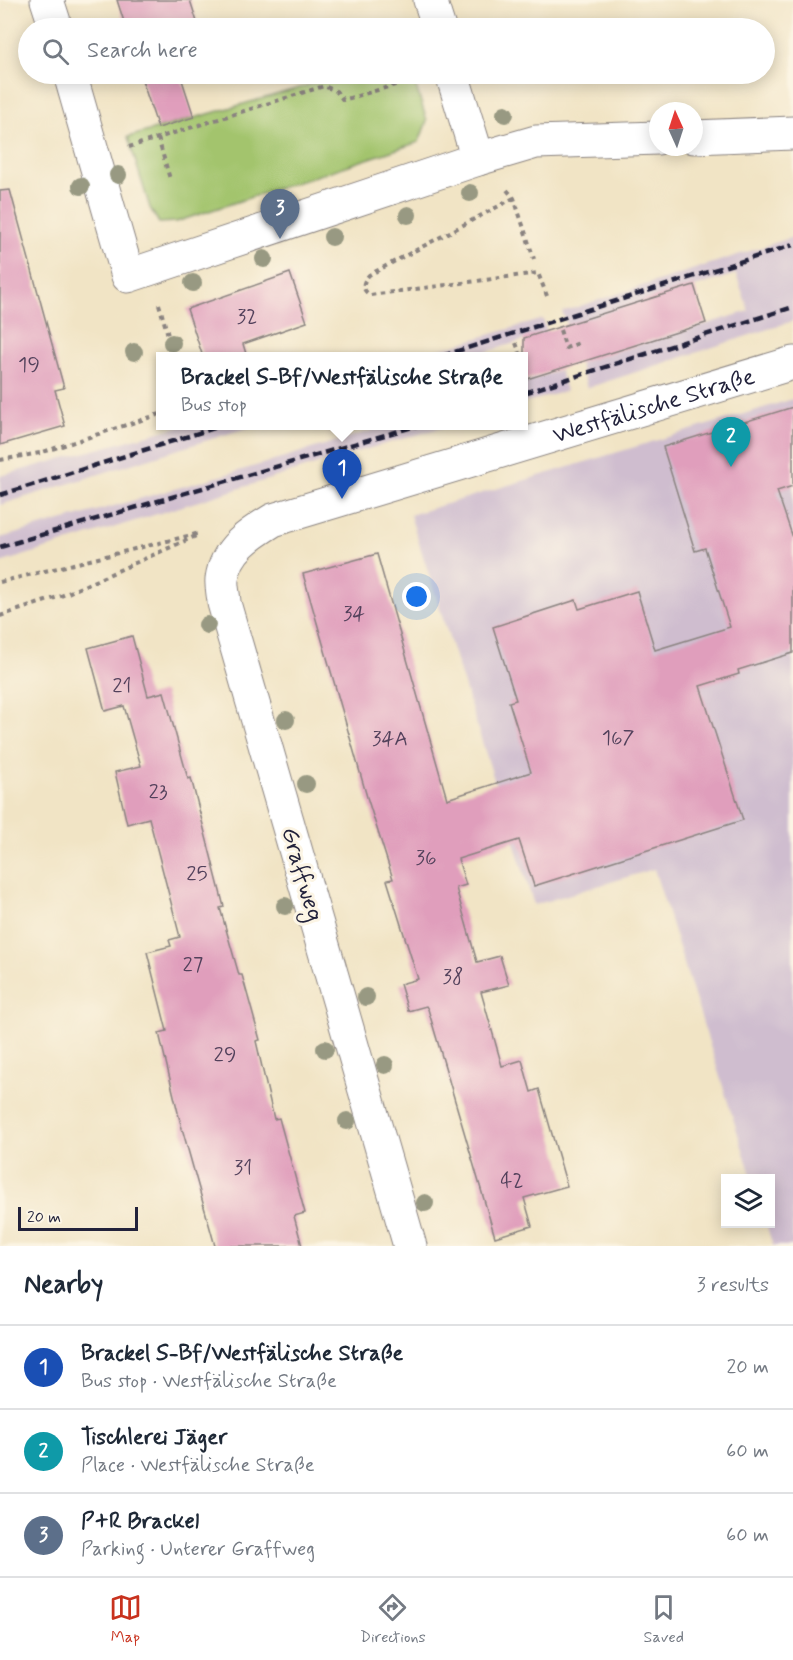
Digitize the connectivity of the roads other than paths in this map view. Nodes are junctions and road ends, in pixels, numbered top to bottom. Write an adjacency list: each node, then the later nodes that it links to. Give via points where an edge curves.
1 (47, 0): 3 (street)
2 (430, 0): 4 (street)
3 (53, 18)
4 (436, 18)
5 (73, 84): 10 (street, via 138,272)
6 (441, 84): 10 (street)
7 (793, 133): 8 (street)
8 (703, 137)
9 (649, 138): 10 (street, via 536,142)
10 (478, 159)
11 (793, 363): 12 (street, Westfälische Straße)
12 (273, 520): 13 (street, Graffweg, via 247,536 229,557 222,580 224,603)
13 (410, 1246)

